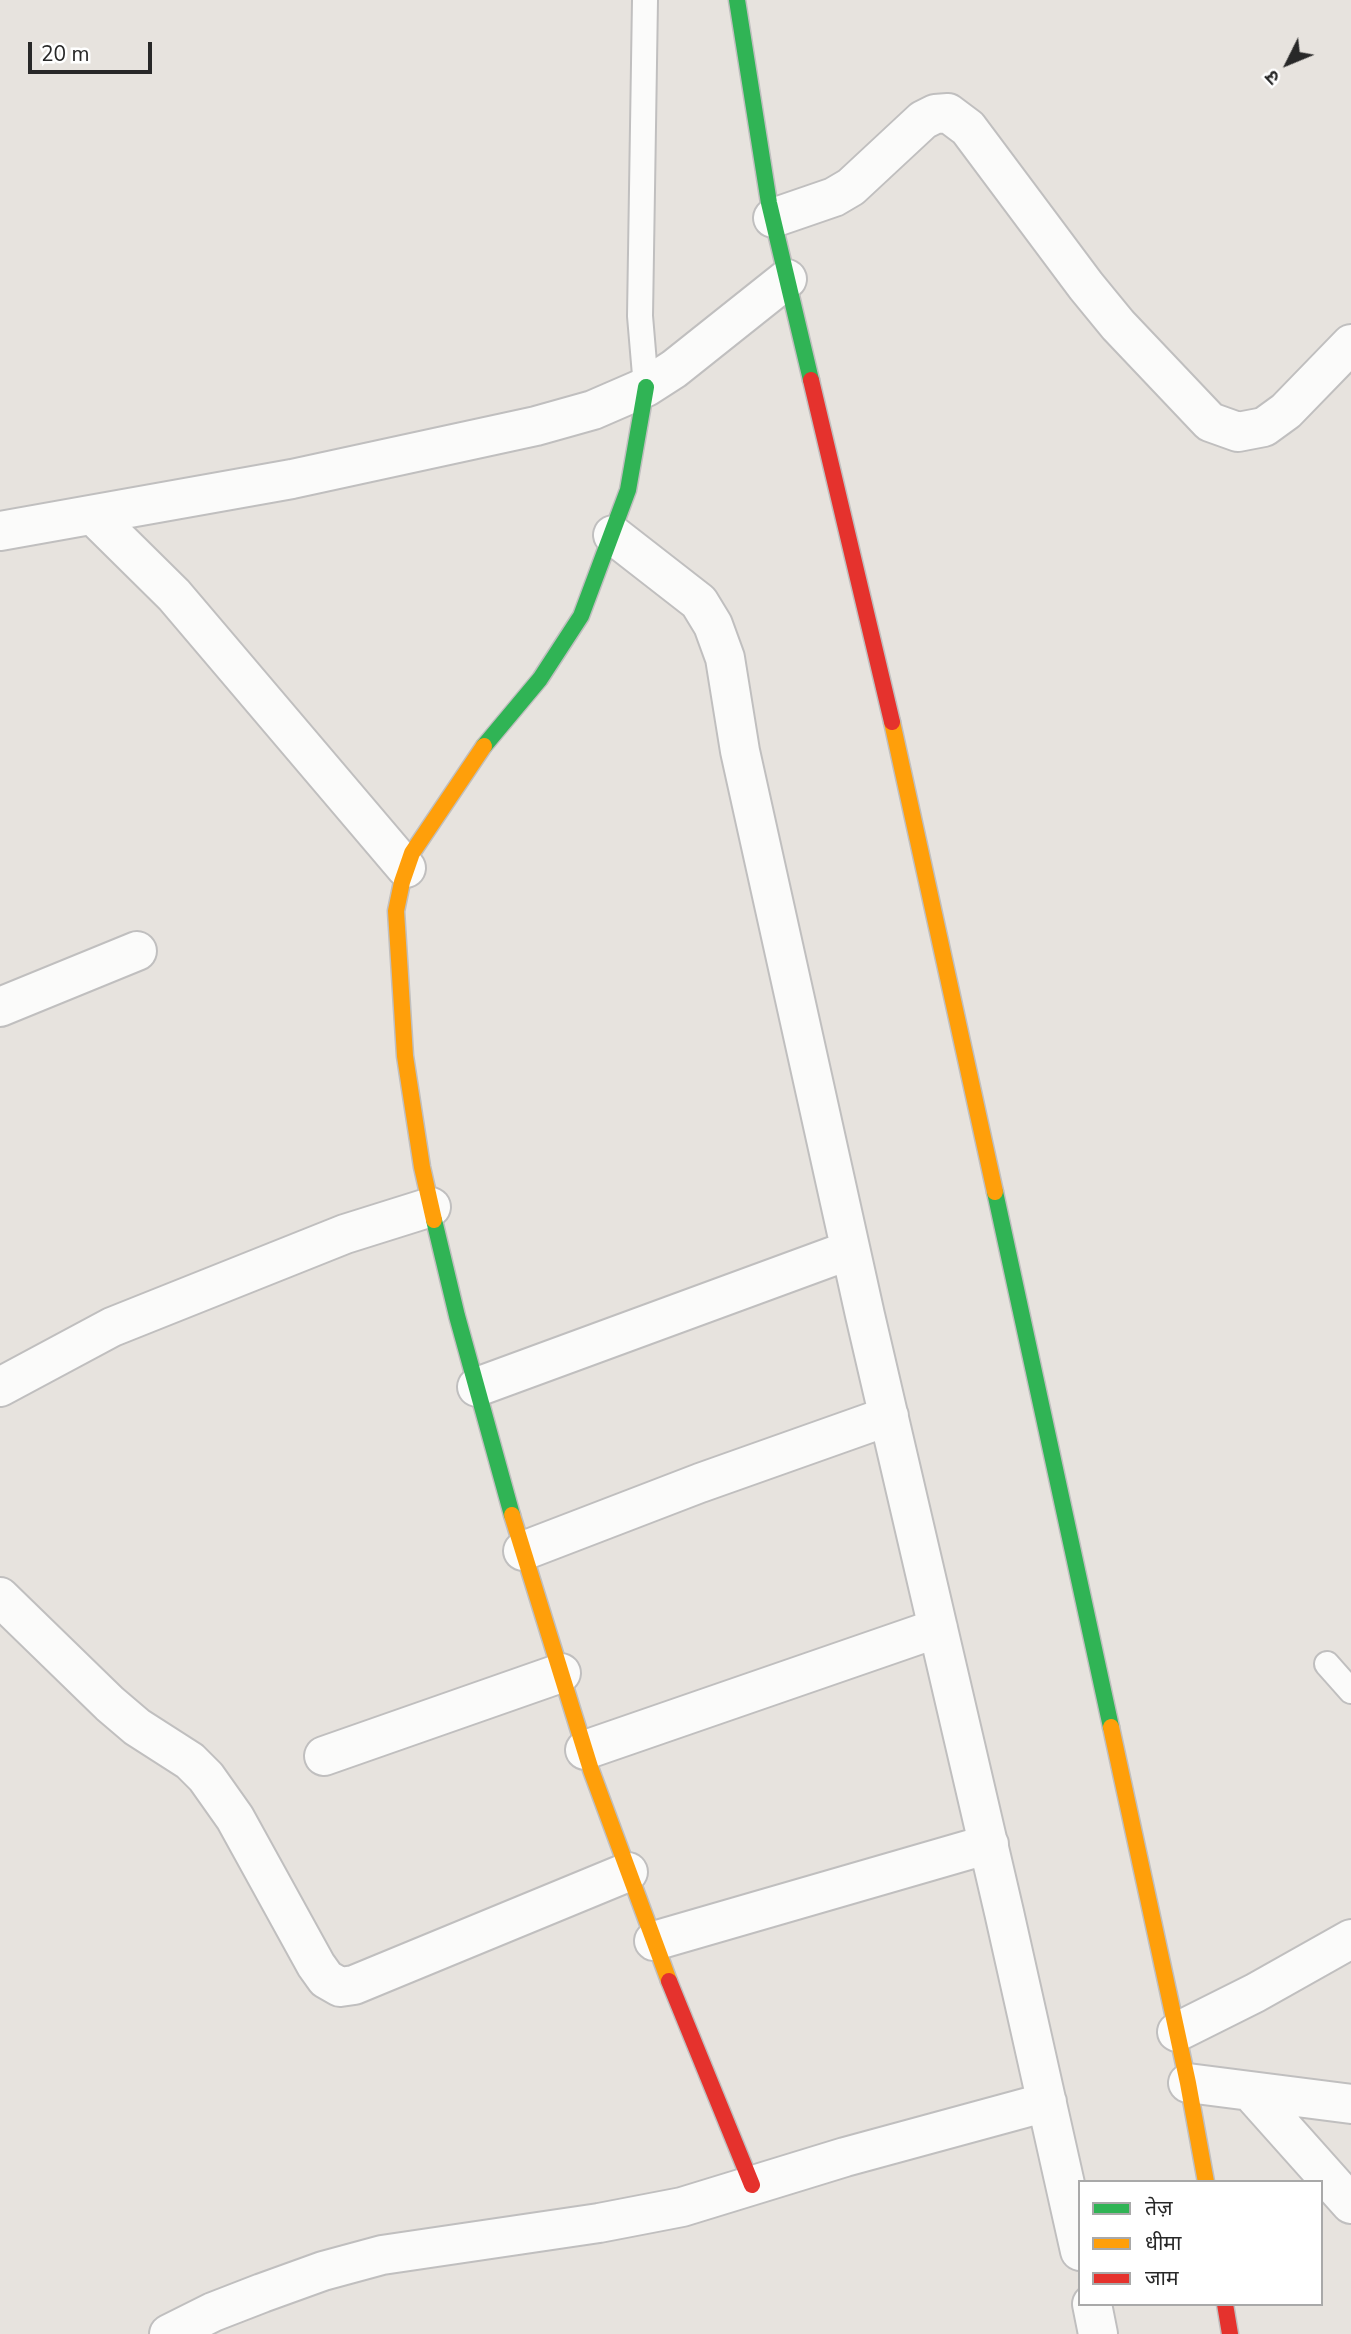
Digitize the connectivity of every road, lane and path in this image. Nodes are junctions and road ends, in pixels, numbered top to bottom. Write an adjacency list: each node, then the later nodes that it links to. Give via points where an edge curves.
1 (645, 0): 6 (lane, via 640,316)
2 (737, 0): 3 (street)
3 (773, 218): 4 (street); 5 (street, via 851,187 923,120 948,113 968,128 1118,325 1210,422 1238,432 1264,427 1286,411)
4 (788, 279): 6 (street); 30 (street, via 900,754)
5 (1351, 344)
6 (646, 387): 7 (street, via 593,410 536,426 292,479); 9 (street, via 628,490)
7 (93, 514): 8 (street); 10 (street, via 174,595)
8 (5, 523)
9 (613, 535): 10 (street, via 571,634 484,745); 14 (street, via 699,602 724,658 740,751)
10 (406, 868): 13 (street, via 396,911 396,939 405,1056)
11 (137, 951): 12 (street)
12 (0, 1007)
13 (431, 1207): 15 (street, via 345,1234 112,1327); 16 (street)
14 (850, 1250): 16 (street); 17 (street)
15 (0, 1387)
16 (477, 1387): 18 (street)
17 (889, 1416): 18 (street); 20 (street)
18 (523, 1551): 22 (street)
19 (0, 1597): 27 (street, via 110,1704 206,1777 235,1818 316,1965 326,1979 340,1987)
20 (938, 1628): 24 (street); 26 (street)
21 (1327, 1664): 23 (lane)
22 (561, 1673): 24 (street); 25 (street)
23 (1351, 1691)
24 (585, 1750): 27 (street)
25 (324, 1756)
26 (989, 1844): 29 (street); 33 (street)
27 (628, 1871): 29 (street)
28 (1351, 1939): 30 (street)
29 (654, 1941): 36 (street)
30 (1177, 2032): 31 (street)
31 (1188, 2083): 32 (street); 35 (street)
32 (1251, 2092): 34 (street); 37 (street)
33 (1047, 2102): 36 (street); 38 (street)
34 (1351, 2104)
35 (1206, 2180)
36 (752, 2185): 41 (street, via 682,2207 599,2223 382,2255 262,2293)
37 (1351, 2204)
38 (1078, 2242)
39 (1092, 2306): 42 (street)
40 (1225, 2306): 43 (street)
41 (169, 2334)
42 (1098, 2334)
43 (1230, 2334)

